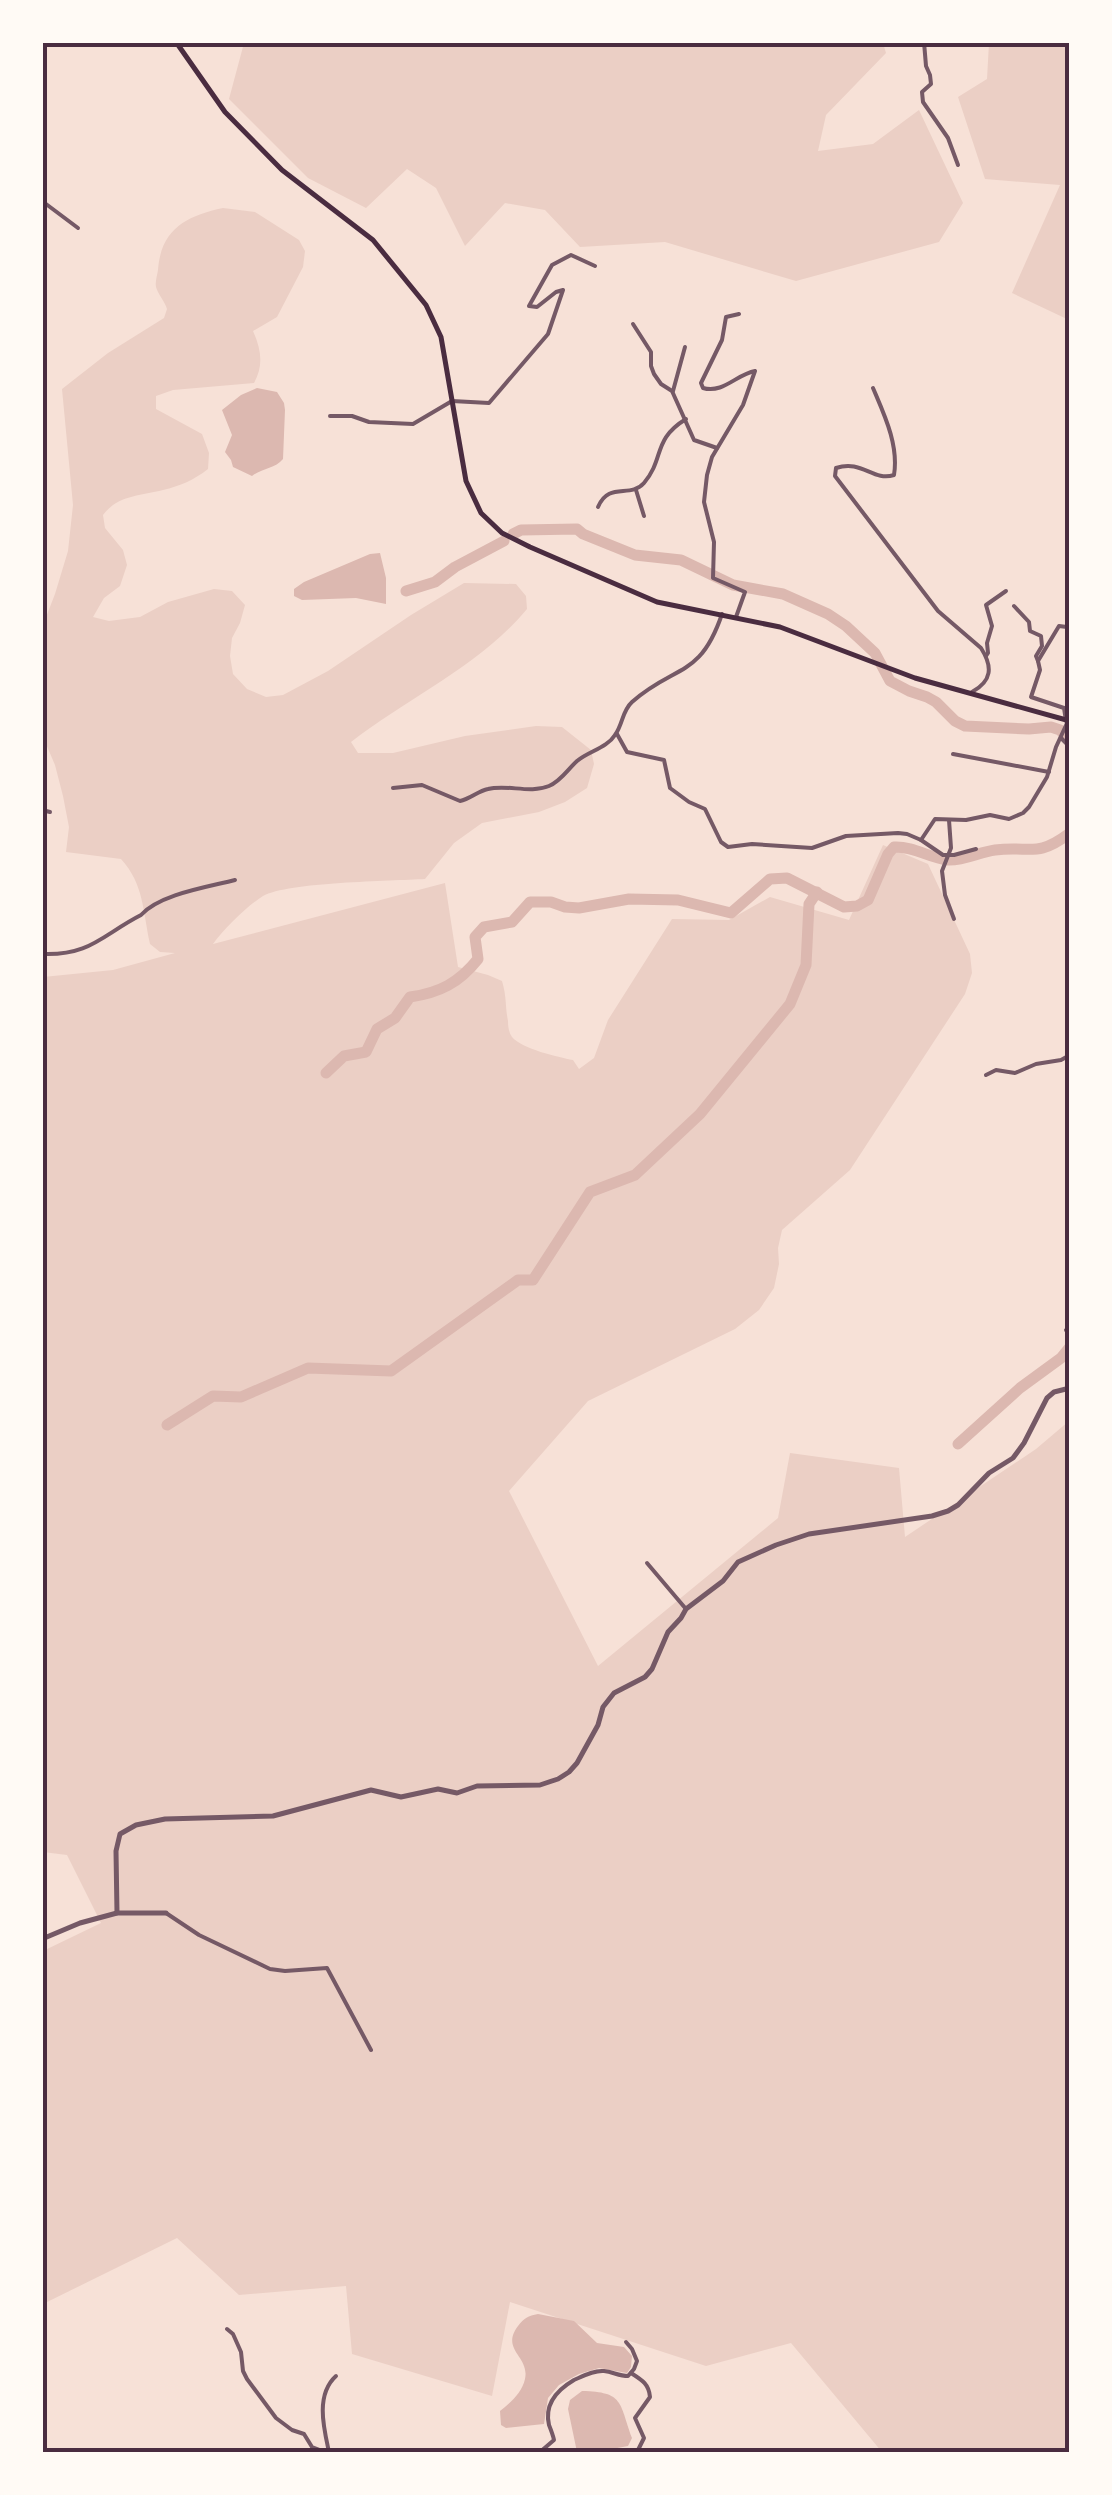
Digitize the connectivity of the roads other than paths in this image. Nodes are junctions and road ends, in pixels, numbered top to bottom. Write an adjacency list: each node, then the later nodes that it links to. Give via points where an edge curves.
1 (176, 42): 12 (main road, via 225,112 282,170 373,240 426,305 441,336)
2 (924, 42): 3 (street, via 930,84 923,102)
3 (958, 165)
4 (42, 201): 5 (street)
5 (78, 228)
6 (595, 266): 12 (street, via 572,255 552,265 529,306 563,290 548,334 488,403)
7 (739, 314): 15 (street, via 726,316 701,383 714,390 755,371)
8 (632, 324): 11 (street, via 648,346 654,374)
9 (685, 347): 11 (street)
10 (874, 388): 24 (street, via 893,444 894,474 884,477 848,464 836,468 835,476 938,611)
11 (672, 391): 14 (street)
12 (452, 401): 13 (street, via 413,424); 21 (main road, via 466,482 481,513 502,533 658,602)
13 (330, 416)
14 (686, 420): 15 (street, via 694,440); 16 (street, via 664,436 657,461)
15 (717, 448): 22 (street, via 704,502 714,542 713,578 744,592)
16 (636, 490): 17 (street, via 610,492); 18 (street)
17 (598, 507)
18 (644, 516)
19 (1006, 591): 24 (street, via 986,605 992,626)
20 (1014, 606): 25 (street, via 1030,632 1041,636)
21 (722, 614): 22 (main road); 28 (street, via 704,652 630,703)
22 (736, 617): 26 (main road)
23 (1070, 632): 25 (street, via 1059,626)
24 (986, 656): 26 (street, via 988,677)
25 (1038, 661): 27 (street, via 1032,697 1064,708)
26 (967, 694): 27 (main road)
27 (1068, 721): 29 (street)
28 (616, 734): 33 (street, via 544,788 490,788 460,801 422,785); 37 (street, via 627,752 664,760 670,788 705,809 728,846 812,848 846,836 898,833)
29 (1061, 738): 30 (street); 32 (street)
30 (1070, 747)
31 (953, 754): 32 (street)
32 (1049, 772): 36 (street, via 1016,817)
33 (394, 788)
34 (42, 810): 35 (street)
35 (50, 812)
36 (949, 820): 37 (street, via 934,820); 39 (street)
37 (921, 840): 39 (street)
38 (976, 849): 39 (street)
39 (947, 855): 41 (street, via 942,870)
40 (235, 880): 42 (street, via 147,908 86,949)
41 (954, 920)
42 (42, 954)
43 (1070, 1055): 44 (street)
44 (986, 1076)
45 (1070, 1388): 47 (street, via 1047,1398 1014,1458 948,1511 776,1544 738,1562)
46 (648, 1564): 47 (street)
47 (686, 1609): 49 (street, via 652,1669 614,1693 577,1763 558,1779 401,1798 371,1790 273,1816 136,1825 120,1834 116,1850)
48 (166, 1913): 49 (street); 51 (street, via 270,1968 327,1968)
49 (117, 1914): 50 (street)
50 (42, 1939)
51 (371, 2050)
52 (227, 2329): 56 (street, via 242,2352 247,2380 276,2418)
53 (626, 2342): 54 (street, via 637,2360)
54 (631, 2374): 57 (street, via 596,2372 557,2391 548,2423 554,2440); 58 (street, via 645,2382 650,2397 635,2418 644,2438)
55 (336, 2376): 56 (street, via 324,2404)
56 (327, 2452)
57 (540, 2452)
58 (638, 2452)

